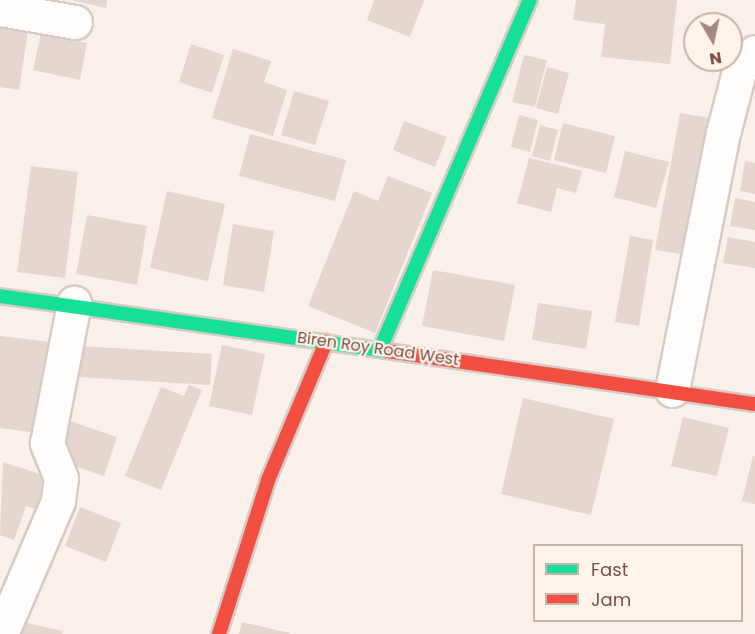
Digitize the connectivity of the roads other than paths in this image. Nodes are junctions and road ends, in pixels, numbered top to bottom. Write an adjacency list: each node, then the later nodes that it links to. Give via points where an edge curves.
1 (530, 0): 8 (main road)
2 (0, 9): 3 (street)
3 (75, 22)
4 (755, 52): 9 (street, via 741,64 723,133)
5 (0, 296): 6 (main road, Biren Roy Road West)
6 (74, 303): 7 (main road, Biren Roy Road West); 11 (street, via 47,443 61,478 58,501)
7 (326, 342): 8 (main road, Biren Roy Road West); 12 (main road, via 268,480)
8 (381, 347): 9 (main road, Biren Roy Road West)
9 (672, 390): 10 (main road, Biren Roy Road West)
10 (755, 404)
11 (1, 634)
12 (219, 634)

